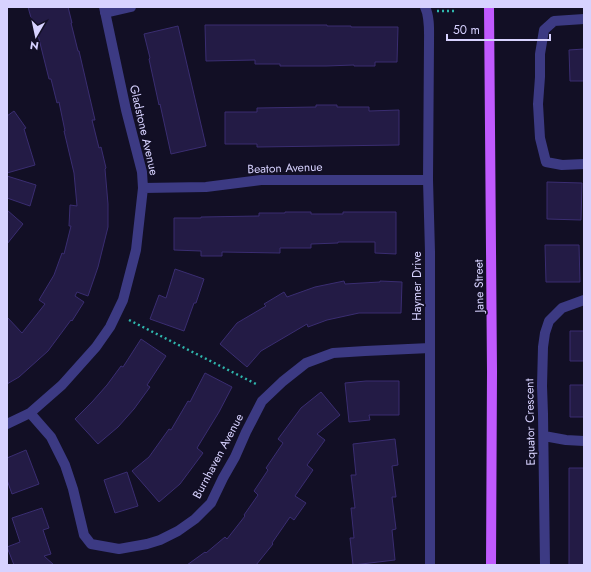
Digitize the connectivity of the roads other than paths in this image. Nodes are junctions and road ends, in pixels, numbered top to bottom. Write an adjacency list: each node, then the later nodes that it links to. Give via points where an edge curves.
1 (131, 7): 4 (street)
2 (424, 7): 7 (street, Haymer Drive, via 427,11 429,43)
3 (489, 7): 16 (main road, Jane Street)
4 (104, 10): 8 (street, Gladstone Avenue, via 142,172)
5 (584, 19): 6 (street, via 554,21 544,30 540,54 538,104 540,138 546,162)
6 (584, 164)
7 (428, 180): 8 (street, Beaton Avenue, via 261,180 206,187); 10 (street, Haymer Drive)
8 (143, 188): 11 (street, Gladstone Avenue, via 136,250 123,300 110,327 62,385)
9 (584, 300): 13 (street, Equator Crescent, via 562,308 549,321 545,332 542,347)
10 (430, 348): 11 (street, Burnhaven Avenue, via 333,353 306,363 262,401 211,503 178,531 160,540 132,547 119,549 91,544 84,535 65,465 51,437); 15 (street, Haymer Drive)
11 (30, 413): 12 (street, Gladstone Avenue)
12 (7, 424)
13 (544, 436): 14 (street); 17 (street, Equator Crescent)
14 (584, 441)
15 (430, 565)
16 (491, 565)
17 (545, 565)

